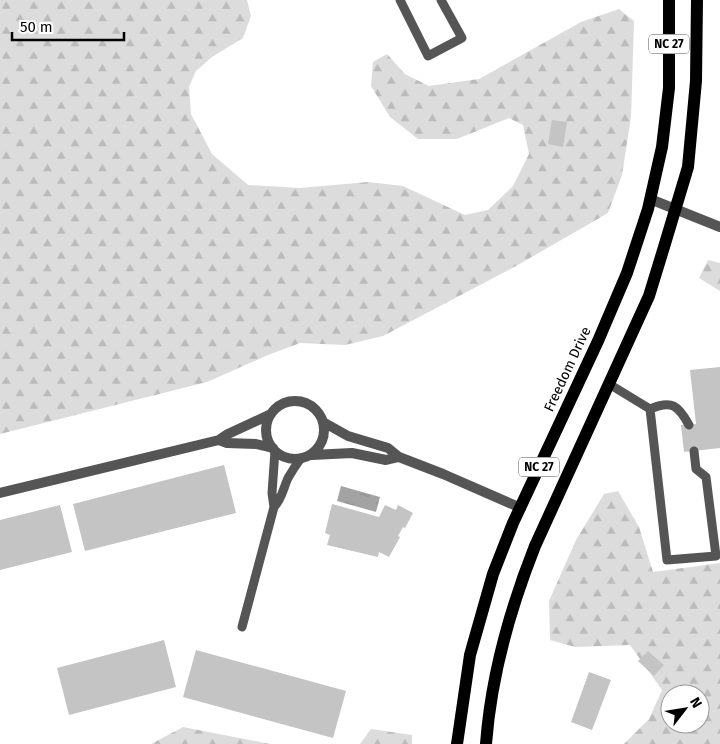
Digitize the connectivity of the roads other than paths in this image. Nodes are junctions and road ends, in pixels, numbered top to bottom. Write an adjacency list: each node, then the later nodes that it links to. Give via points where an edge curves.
1 (400, 0): 2 (lane, via 428,56 462,38)
2 (442, 0)
3 (670, 0): 5 (main road, Freedom Drive / NC 27, via 669,88 662,147)
4 (697, 0): 6 (main road, NC 27, via 696,81 688,167)
5 (650, 199): 6 (street); 21 (main road, Freedom Drive / NC 27, via 627,273)
6 (676, 209): 7 (street); 8 (main road, NC 27, via 649,296)
7 (720, 226)
8 (609, 384): 9 (lane); 25 (main road, NC 27, via 524,573 500,653)
9 (650, 409): 12 (lane, via 674,405); 22 (lane, via 667,560)
10 (271, 414): 11 (street, via 286,402 296,401 313,407); 13 (street); 14 (street, via 266,433)
11 (323, 422): 16 (street, via 322,441); 18 (street, via 348,436 388,448)
12 (689, 424)
13 (219, 440): 14 (street); 19 (street)
14 (274, 449): 17 (street, via 283,456); 20 (lane)
15 (694, 451): 22 (lane, via 696,468 706,477)
16 (312, 455): 17 (street); 18 (street)
17 (301, 458): 20 (lane)
18 (399, 458): 21 (street)
19 (0, 493)
20 (274, 507): 23 (lane)
21 (520, 508): 24 (main road, Freedom Drive / NC 27, via 493,574 470,654)
22 (718, 556)
23 (242, 627)
24 (457, 744)
25 (486, 744)

